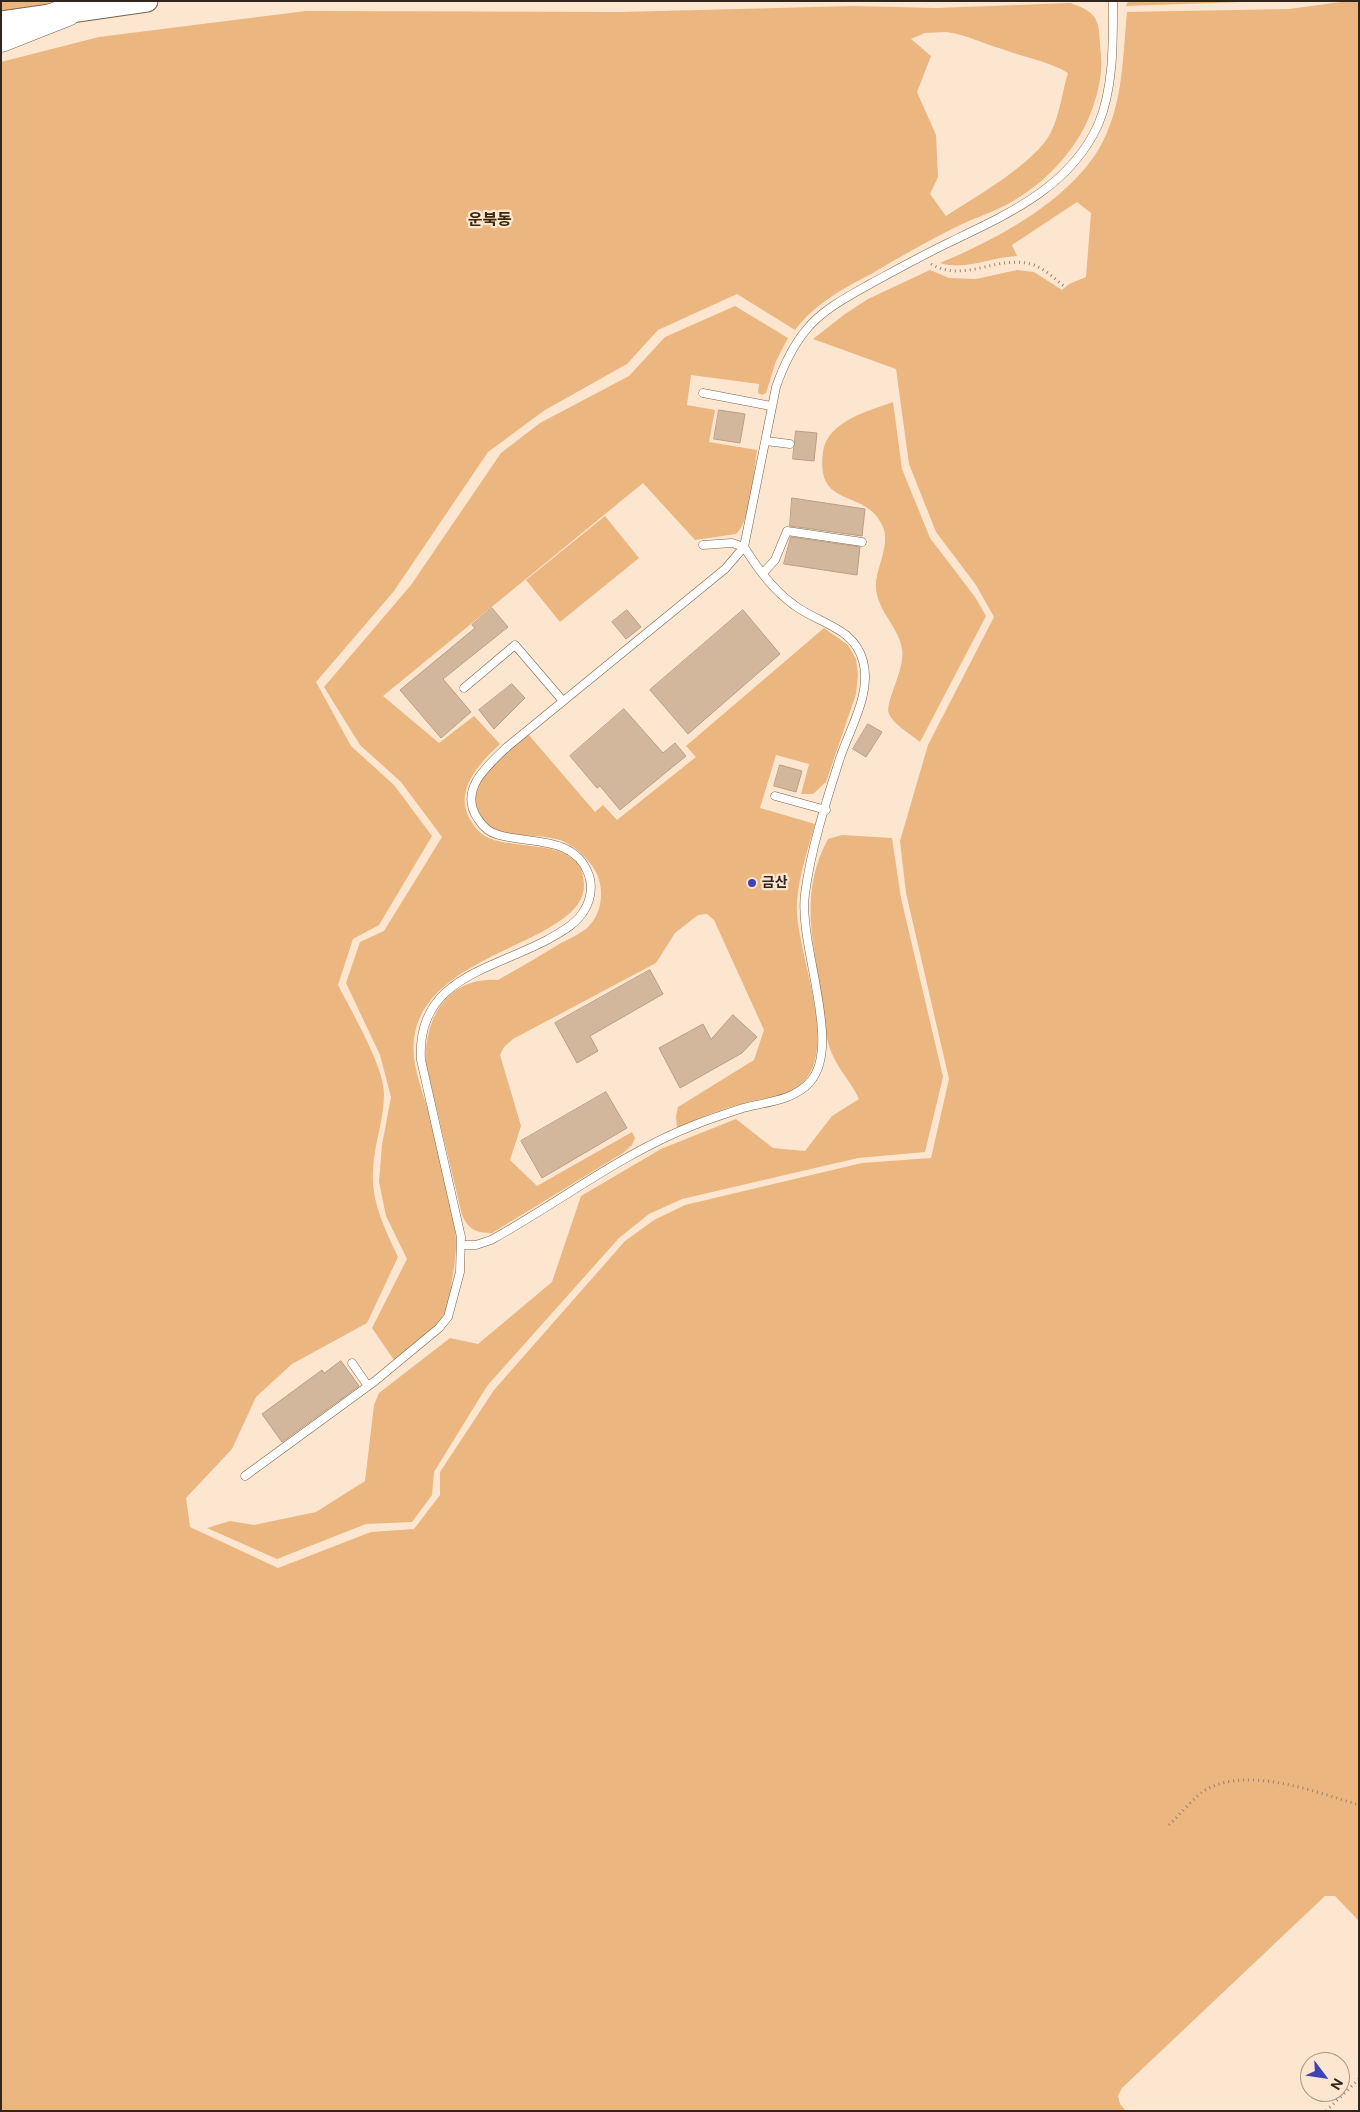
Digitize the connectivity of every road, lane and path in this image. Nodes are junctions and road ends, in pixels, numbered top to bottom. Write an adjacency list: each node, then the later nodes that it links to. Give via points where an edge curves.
1 (147, 1): 3 (main road)
2 (1113, 1): 6 (lane, via 1112,45 1104,102 1098,124 1076,160 1061,177 1019,207)
3 (67, 12): 4 (main road); 5 (highway)
4 (1, 22)
5 (1, 38)
6 (920, 257): 7 (path, via 950,272 1014,262 1032,265 1048,272); 9 (lane, via 850,296 806,330 783,366)
7 (1065, 287)
8 (703, 394): 9 (lane)
9 (771, 406): 10 (lane)
10 (766, 441): 11 (lane); 14 (lane)
11 (790, 444)
12 (862, 542): 15 (lane, via 787,531 775,560)
13 (703, 545): 14 (lane, via 732,543)
14 (744, 547): 15 (lane); 17 (lane, via 725,569)
15 (762, 573): 19 (lane, via 794,605 850,638 863,659 863,695 840,758)
16 (464, 688): 17 (lane, via 515,645)
17 (563, 701): 20 (lane, via 488,764 472,790 471,802 480,822 498,835 560,846 585,863 591,878 585,910 562,932 454,985 429,1011 422,1027 421,1060 459,1219)
18 (775, 796): 19 (lane)
19 (826, 810): 20 (lane, via 809,871 804,903 806,941 820,1016 823,1053 816,1075 786,1098 720,1115 673,1134 627,1157 491,1240)
20 (462, 1245): 22 (lane, via 460,1272 448,1317 434,1333)
21 (352, 1363): 22 (lane)
22 (368, 1386): 23 (lane)
23 (245, 1476)
24 (1359, 1805): 25 (path, via 1288,1784 1229,1782 1208,1788)
25 (1169, 1825)
26 (1359, 2079): 27 (path)
27 (1326, 2111)

